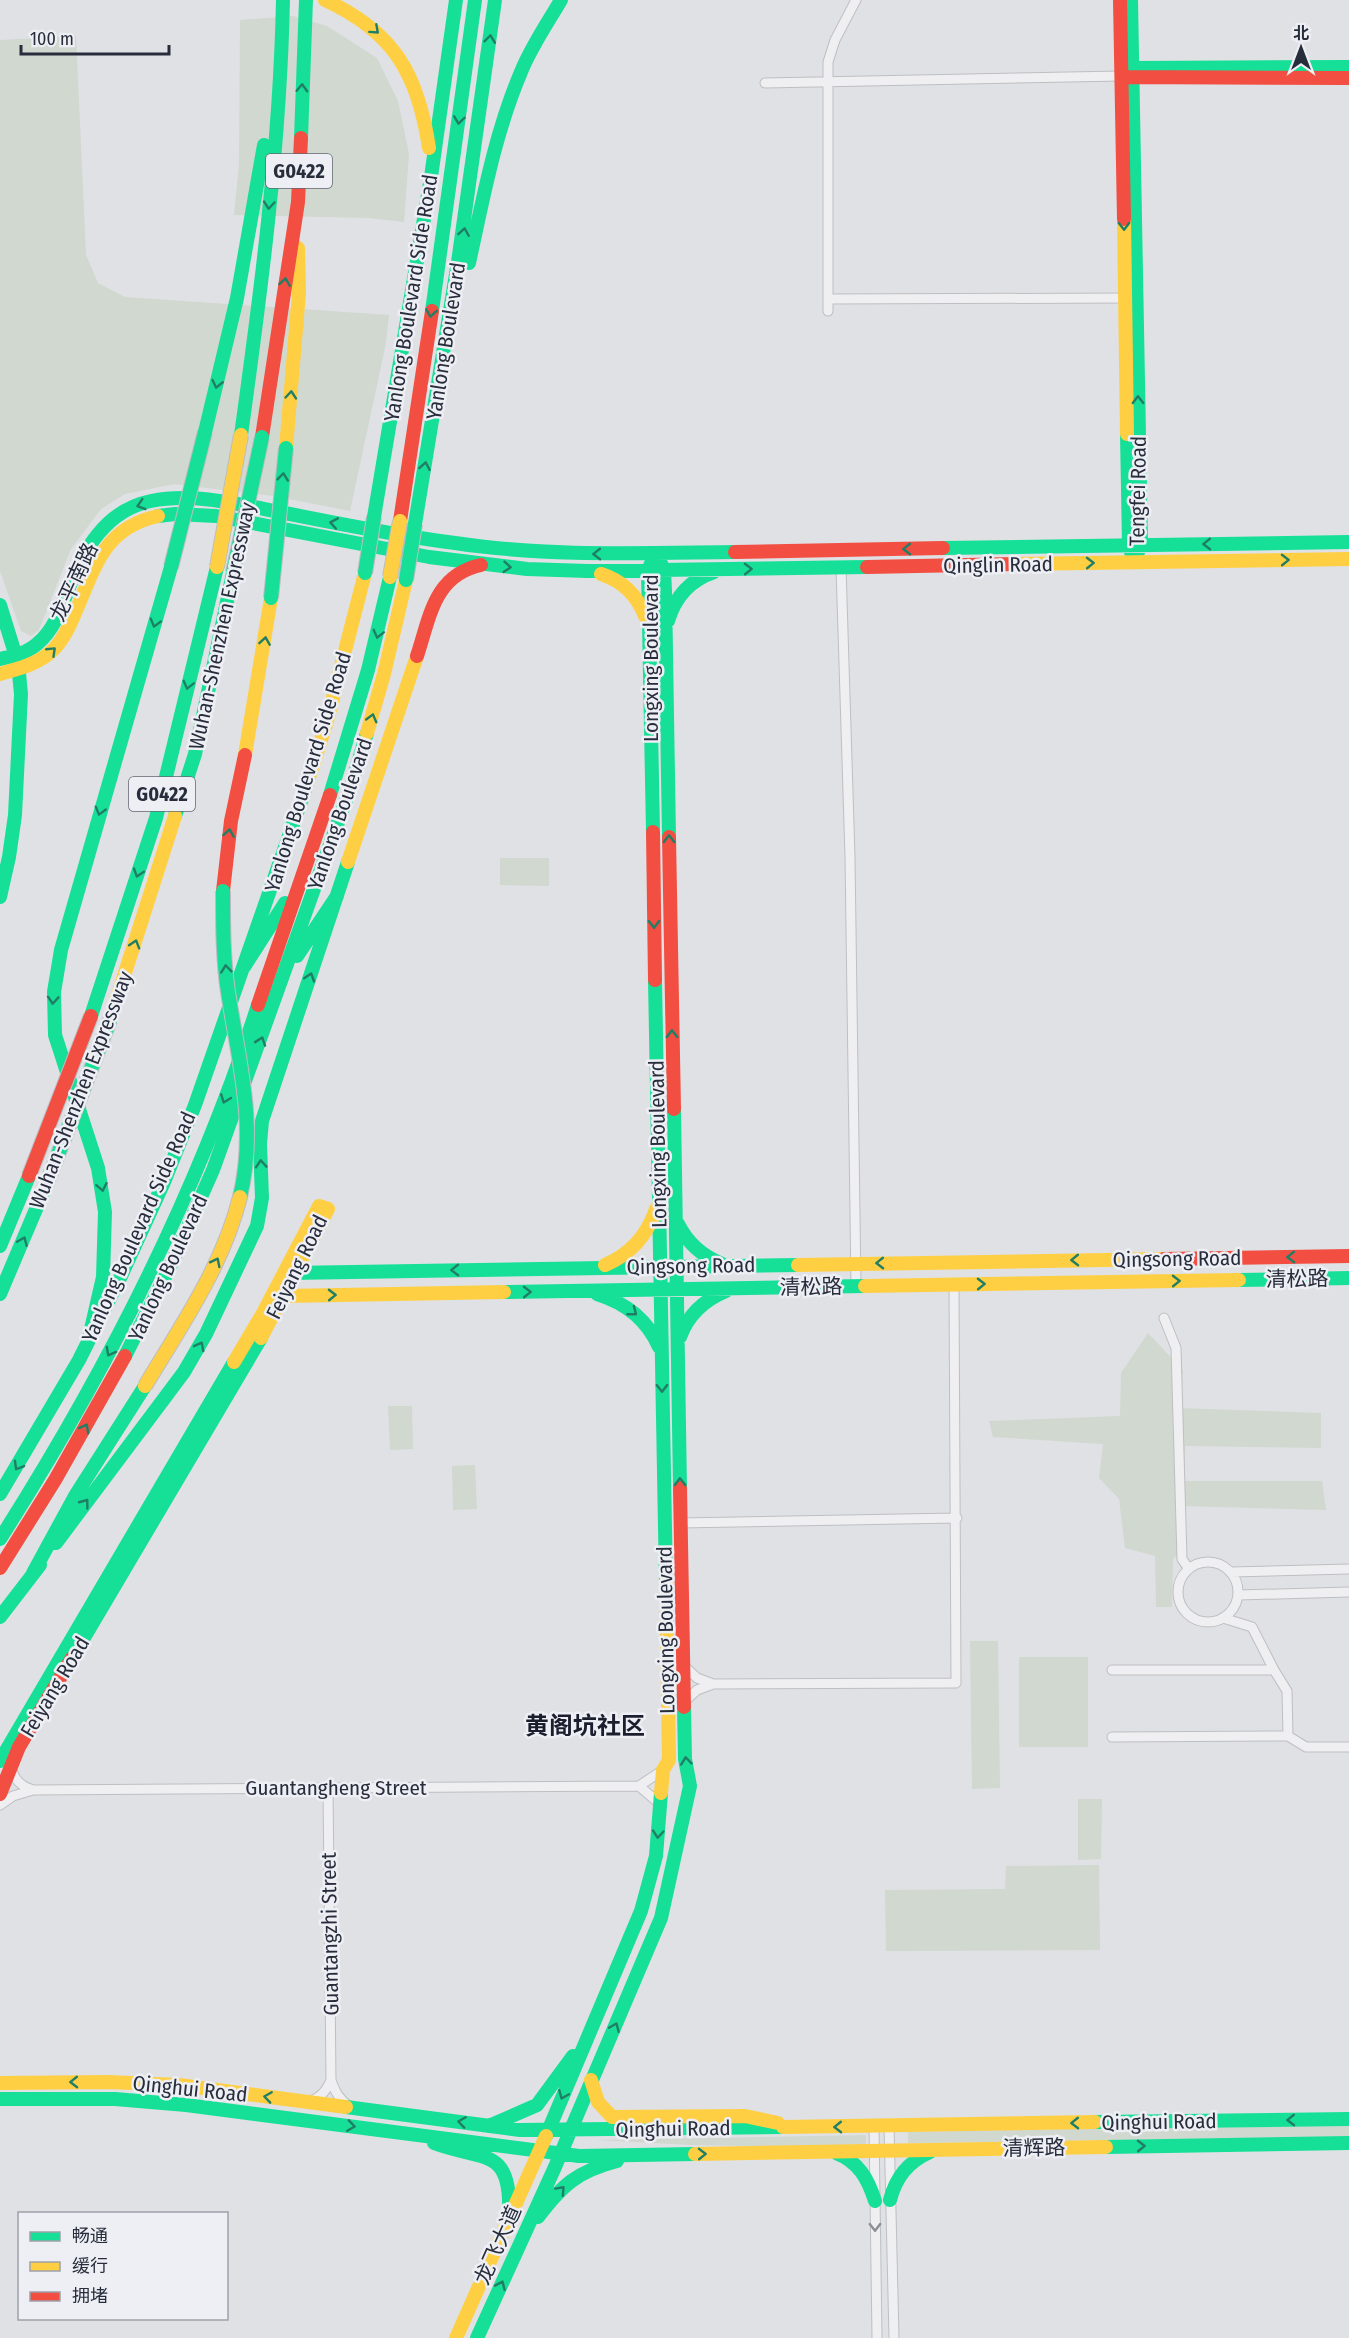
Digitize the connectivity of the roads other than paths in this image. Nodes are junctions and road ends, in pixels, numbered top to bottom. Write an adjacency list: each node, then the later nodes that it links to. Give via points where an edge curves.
1 (283, 0): 11 (main road, Wuhan-Shenzhen Expressway / G0422)
2 (306, 0): 18 (main road, Wuhan-Shenzhen Expressway / G0422, one-way to 2)
3 (325, 0): 17 (main road, one-way to 17, via 365,22 405,66 423,110)
4 (456, 0): 17 (main road, Yanlong Boulevard Side Road)
5 (475, 0): 44 (main road, Yanlong Boulevard, one-way to 44, bridge, via 390,577 362,695)
6 (495, 0): 22 (main road, Yanlong Boulevard, one-way to 6)
7 (561, 0): 22 (main road, via 522,71 504,118)
8 (856, 0): 15 (street, via 830,51)
9 (1120, 0): 13 (main road, Tengfei Road)
10 (1131, 0): 13 (main road, Tengfei Road)
11 (282, 46): 51 (main road, Wuhan-Shenzhen Expressway / G0422, one-way to 51, bridge, via 263,280 217,567 156,818 91,1016); 69 (main road, one-way to 69, bridge, via 237,298 206,432 61,950 54,992 55,1035 104,1190 104,1279)
12 (1349, 67): 13 (main road)
13 (1129, 74): 14 (main road); 15 (street); 19 (main road, Tengfei Road)
14 (1349, 78)
15 (828, 81): 16 (street); 20 (street)
16 (765, 83)
17 (431, 177): 47 (main road, Yanlong Boulevard Side Road, bridge, via 365,573 327,721)
18 (297, 202): 67 (main road, Wuhan-Shenzhen Expressway / G0422, one-way to 18, bridge, via 110,1020 195,754 257,467); 80 (main road, one-way to 18, bridge, via 219,1255 246,1173 248,1114 225,963 223,891 231,820 252,726 271,598 299,293)
19 (1130, 298): 20 (street); 24 (main road, Tengfei Road)
20 (828, 299): 21 (street)
21 (828, 311)
22 (442, 374): 48 (main road, Yanlong Boulevard, one-way to 22, bridge, via 368,733 406,580)
23 (1349, 542): 24 (main road, Qinglin Road, one-way to 24)
24 (1135, 545): 25 (main road, Qinglin Road, one-way to 25); 27 (main road, Tengfei Road)
25 (656, 553): 31 (main road, Longxing Boulevard); 32 (main road, Longxing Boulevard); 39 (main road, 龙平南路, one-way to 39, via 535,552 433,540 238,505 175,499 134,506 93,538 48,635 33,649)
26 (1349, 560): 27 (main road, Qinglin Road, one-way to 26)
27 (1135, 563): 29 (main road, Qinglin Road, one-way to 27)
28 (481, 565): 33 (main road, 龙平南路, one-way to 33); 41 (main road, 龙平南路, one-way to 28, via 39,663 58,646 71,627 92,568 105,547 124,529 158,516 196,514 236,520); 45 (main road, via 456,572 436,600)
29 (841, 567): 30 (main road, Qinglin Road, one-way to 29); 53 (street)
30 (724, 569): 32 (main road, Qinglin Road); 36 (main road, via 693,582 682,593)
31 (648, 570): 32 (main road, Qinglin Road); 33 (main road, Qinglin Road); 35 (main road, Longxing Boulevard)
32 (664, 570): 36 (main road, Longxing Boulevard)
33 (587, 571): 35 (main road, via 621,582 632,591 640,601)
34 (0, 606): 39 (main road)
35 (649, 632): 37 (main road, Longxing Boulevard)
36 (665, 632): 38 (main road, Longxing Boulevard)
37 (649, 650): 38 (main road); 49 (main road, Longxing Boulevard, one-way to 49)
38 (666, 650): 50 (main road, Longxing Boulevard, one-way to 38)
39 (16, 655): 40 (main road, 龙平南路); 41 (main road)
40 (0, 659)
41 (19, 670): 42 (main road, 龙平南路); 43 (main road, via 19,774)
42 (0, 674)
43 (4, 863): 46 (main road)
44 (302, 877): 47 (main road); 75 (main road, Yanlong Boulevard, one-way to 75, via 238,1066 170,1232 99,1372)
45 (337, 896): 48 (main road); 80 (main road, one-way to 45, via 184,1372 253,1238 262,1198 262,1121)
46 (0, 897)
47 (244, 967): 69 (main road, Yanlong Boulevard Side Road, via 164,1182)
48 (282, 980): 76 (main road, Yanlong Boulevard, one-way to 48, via 84,1431 170,1267 213,1170)
49 (659, 1198): 55 (main road, Longxing Boulevard); 57 (main road, via 651,1223 635,1246 615,1261)
50 (675, 1213): 54 (main road, via 692,1246); 56 (main road, Longxing Boulevard)
51 (0, 1246)
52 (1349, 1256): 53 (main road, Qingsong Road, one-way to 53)
53 (856, 1264): 54 (main road, Qingsong Road); 61 (street)
54 (727, 1266): 56 (main road, Qingsong Road)
55 (660, 1267): 56 (main road, Qingsong Road); 57 (main road, Qingsong Road); 64 (main road, Longxing Boulevard)
56 (676, 1267): 63 (main road, Longxing Boulevard)
57 (592, 1268): 58 (main road, Qingsong Road, one-way to 58)
58 (290, 1273): 66 (main road, Feiyang Road)
59 (1349, 1278): 60 (main road, 清松路, one-way to 59)
60 (954, 1285): 61 (main road, 清松路); 73 (street)
61 (856, 1286): 62 (main road, 清松路)
62 (733, 1288): 63 (main road, 清松路); 70 (main road, via 717,1294 694,1312)
63 (676, 1289): 64 (main road, 清松路); 70 (main road, Longxing Boulevard)
64 (660, 1290): 65 (main road, 清松路); 71 (main road, Longxing Boulevard)
65 (586, 1291): 66 (main road, 清松路, one-way to 65); 71 (main road, one-way to 71, via 621,1303 637,1314)
66 (280, 1293): 93 (main road, Feiyang Road, via 271,1321)
67 (0, 1294)
68 (1164, 1318): 77 (street, via 1176,1348 1182,1559)
69 (88, 1342): 72 (main road, Yanlong Boulevard Side Road, one-way to 72)
70 (677, 1344): 74 (main road, Longxing Boulevard, one-way to 70)
71 (662, 1353): 94 (main road, Longxing Boulevard, one-way to 94, via 669,1760)
72 (0, 1494)
73 (957, 1518): 74 (street); 88 (street, via 956,1683)
74 (681, 1523): 85 (main road, Longxing Boulevard)
75 (0, 1539)
76 (0, 1568)
77 (1189, 1569): 79 (street, via 1215,1562); 84 (street, via 1178,1590 1183,1609 1200,1621)
78 (1349, 1569): 79 (street)
79 (1231, 1572): 82 (street)
80 (33, 1573): 83 (main road)
81 (1349, 1592): 82 (street)
82 (1238, 1595): 84 (street, via 1234,1608)
83 (0, 1617)
84 (1223, 1618): 87 (street, via 1252,1627)
85 (683, 1665): 88 (street, via 697,1678); 89 (main road, Longxing Boulevard)
86 (1112, 1670): 87 (street)
87 (1274, 1670): 90 (street, via 1287,1691)
88 (713, 1684): 89 (street, via 697,1690)
89 (684, 1702): 103 (main road, Longxing Boulevard, one-way to 89, via 662,1918 690,1786 685,1760)
90 (1288, 1736): 91 (street); 92 (street, via 1306,1747)
91 (1112, 1737)
92 (1349, 1747)
93 (5, 1763): 97 (street, via 16,1781); 98 (main road, Feiyang Road)
94 (663, 1770): 95 (street); 99 (main road, Longxing Boulevard)
95 (639, 1786): 96 (street, Guantangheng Street); 99 (street)
96 (328, 1788): 97 (street, Guantangheng Street); 102 (street, Guantangzhi Street)
97 (33, 1790): 100 (street, Guantangheng Street)
98 (0, 1794)
99 (660, 1804): 101 (main road, Longxing Boulevard, one-way to 101, via 656,1856 641,1911)
100 (0, 1805)
101 (592, 2027): 109 (main road, via 537,2104); 113 (main road, Longxing Boulevard, one-way to 113)
102 (331, 2080): 106 (street, via 327,2090); 107 (street, via 334,2091)
103 (591, 2080): 112 (main road, via 598,2102 612,2117 745,2116); 114 (main road, Longxing Boulevard)
104 (0, 2083): 106 (main road, Qinghui Road, one-way to 104, via 142,2083)
105 (0, 2099): 115 (main road, Qinghui Road, one-way to 115, via 148,2101)
106 (309, 2102): 107 (main road, Qinghui Road)
107 (352, 2108): 109 (main road, Qinghui Road, one-way to 107)
108 (1349, 2119): 111 (main road, Qinghui Road, one-way to 111)
109 (488, 2126): 113 (main road, Qinghui Road)
110 (874, 2126): 111 (main road, Qinghui Road); 112 (main road, Qinghui Road, one-way to 112); 120 (street)
111 (889, 2126): 121 (street)
112 (804, 2128): 114 (main road, Qinghui Road)
113 (548, 2130): 114 (main road, Qinghui Road); 118 (main road, Longxing Boulevard)
114 (570, 2130): 122 (main road, Longxing Boulevard)
115 (419, 2135): 118 (main road, Qinghui Road); 126 (main road, via 443,2147 492,2159 500,2166 508,2177 510,2190)
116 (1349, 2142): 117 (main road, 清辉路, one-way to 116)
117 (935, 2150): 121 (main road, Qinghui Road); 124 (main road, via 923,2154 905,2169)
118 (539, 2151): 122 (main road, Qinghui Road); 126 (main road, 龙飞大道)
119 (831, 2151): 120 (main road, Qinghui Road); 123 (main road, Qinghui Road, one-way to 119); 125 (main road, via 860,2169)
120 (874, 2151): 121 (main road, Qinghui Road); 125 (street)
121 (889, 2151): 124 (street)
122 (560, 2153): 123 (main road, Qinghui Road); 127 (main road, Longxing Boulevard)
123 (669, 2154): 127 (main road, one-way to 123, via 556,2194 580,2172 629,2158)
124 (890, 2200): 131 (street)
125 (875, 2201): 130 (street, one-way to 130)
126 (506, 2227): 128 (main road, 龙飞大道)
127 (524, 2235): 129 (main road, one-way to 127)
128 (456, 2338)
129 (477, 2338)
130 (877, 2338)
131 (894, 2338)

